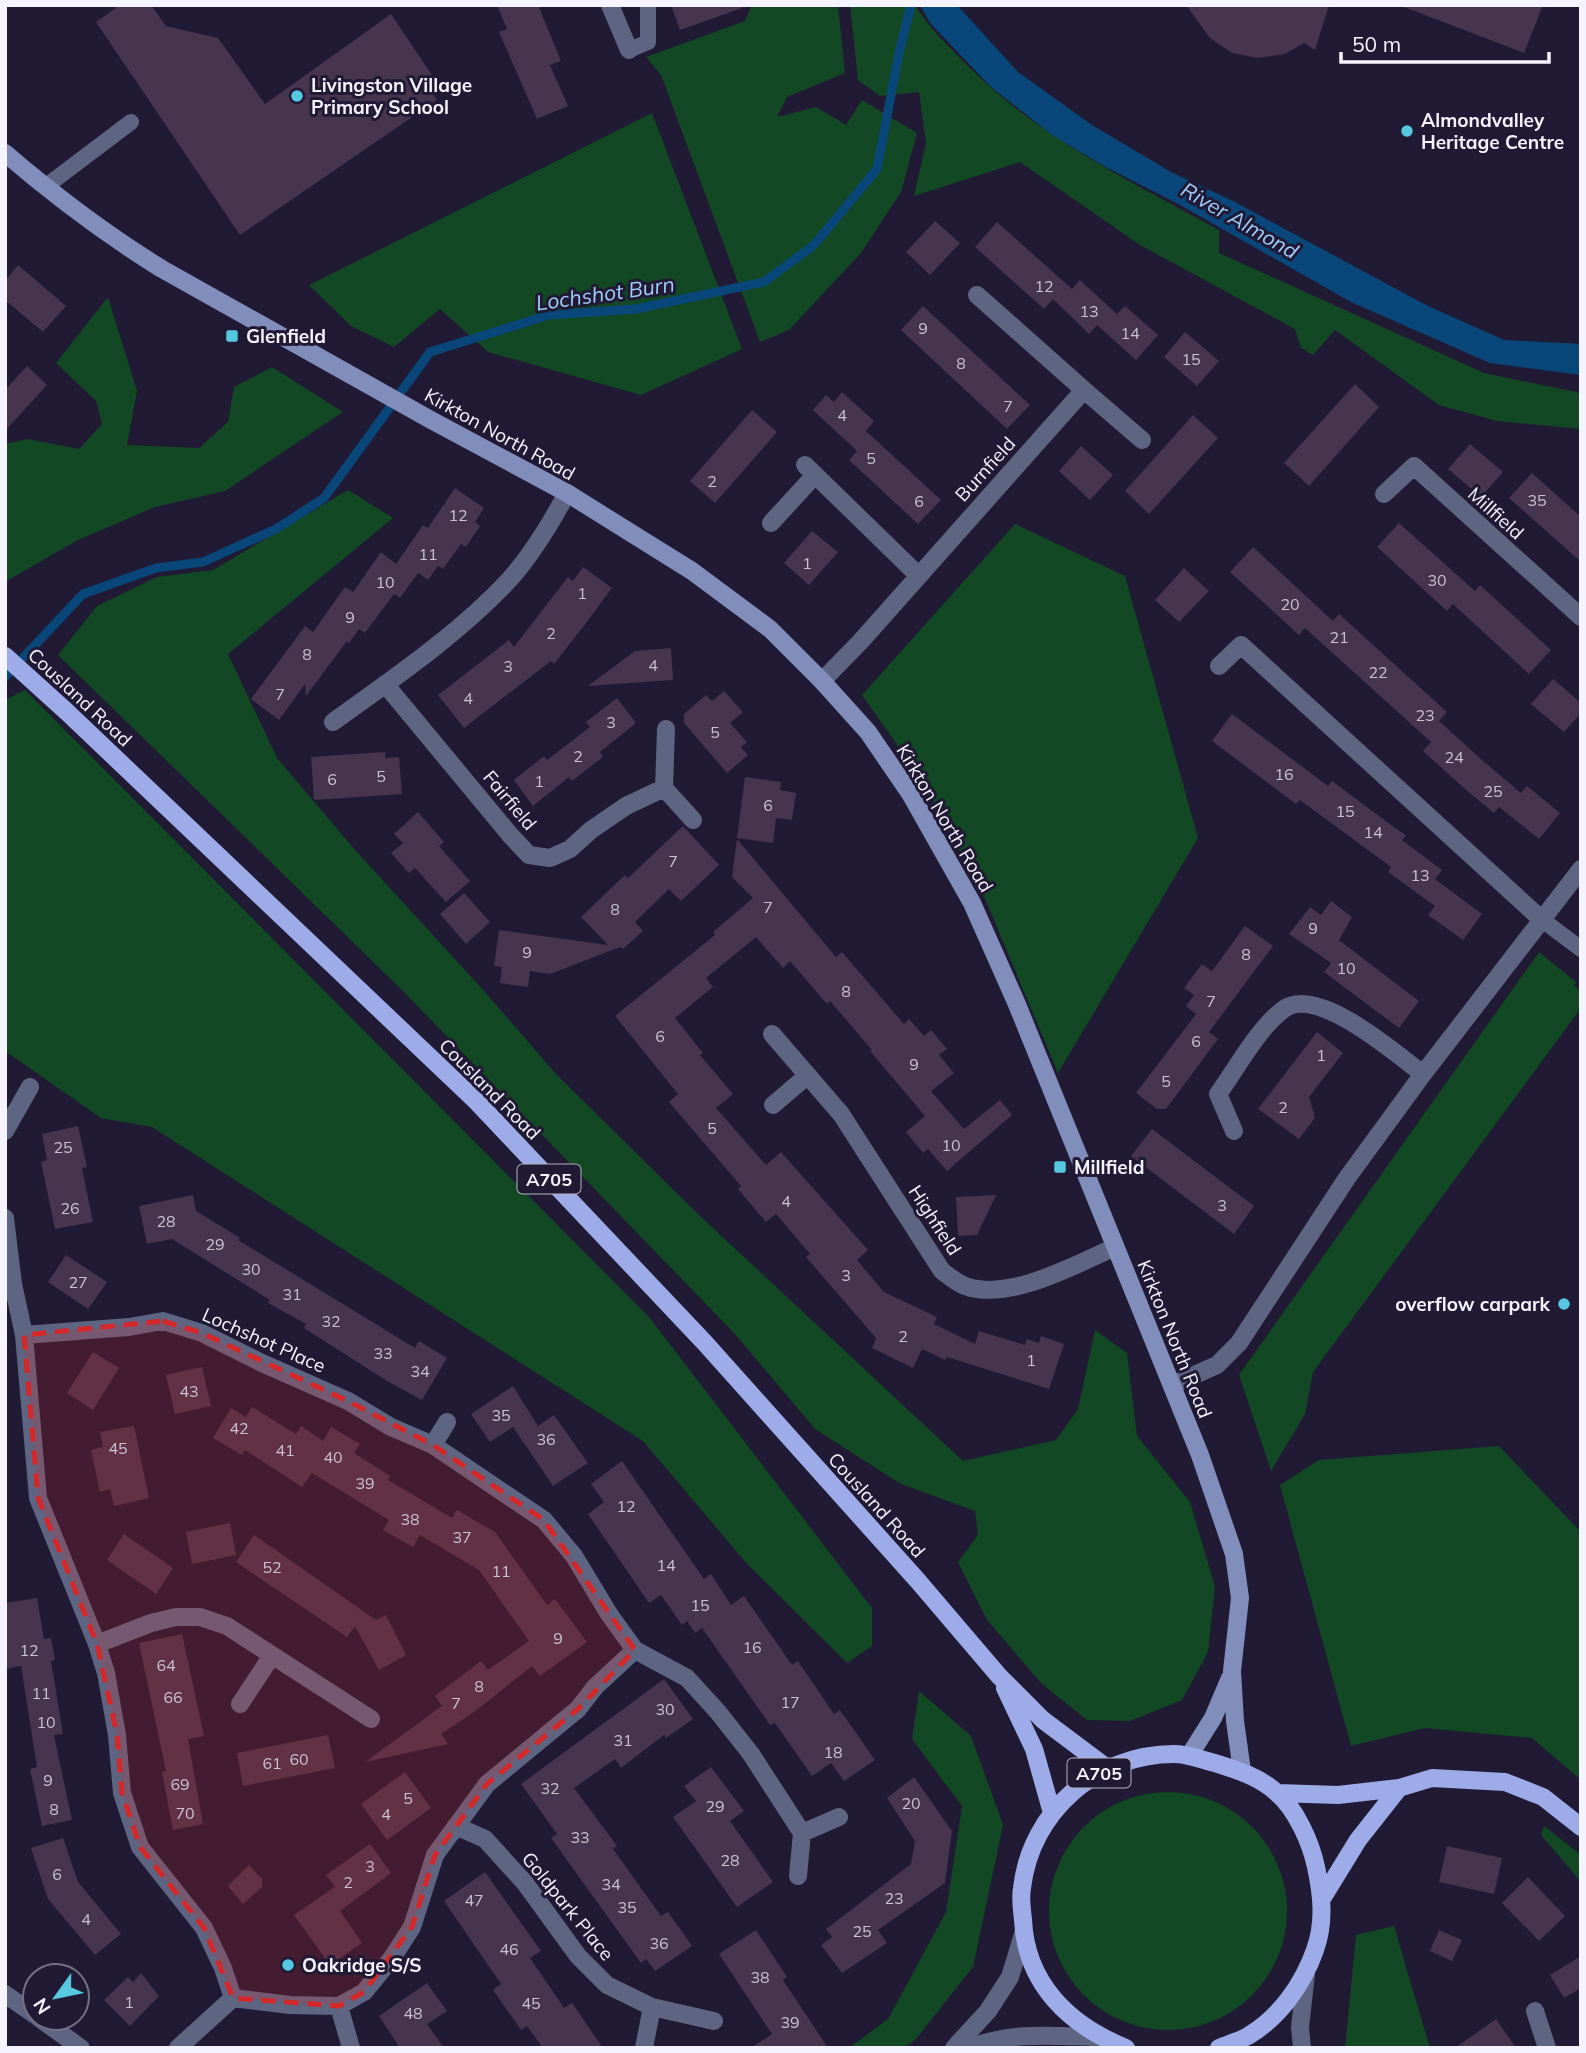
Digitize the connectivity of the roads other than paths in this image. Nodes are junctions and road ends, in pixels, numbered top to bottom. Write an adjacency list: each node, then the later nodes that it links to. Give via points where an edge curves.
1 (610, 5): 3 (street)
2 (648, 5): 3 (lane, via 648,42)
3 (629, 50)
4 (131, 122): 6 (lane)
5 (5, 153): 6 (main road, Kirkton North Road)
6 (45, 187): 10 (main road, Kirkton North Road, via 151,263)
7 (977, 295): 8 (street)
8 (1084, 390): 9 (street); 13 (street, Burnfield)
9 (1142, 440)
10 (567, 493): 17 (main road, Kirkton North Road, via 692,571 770,629); 18 (street, via 512,577 471,617)
11 (1384, 494): 14 (street, Millfield, via 1414,467)
12 (771, 523): 13 (street, via 810,470)
13 (919, 576): 17 (street, Burnfield)
14 (1581, 617)
15 (5, 656): 43 (main road, Cousland Road / A705, via 476,1101 705,1343)
16 (1219, 666): 24 (street, via 1241,645)
17 (822, 681): 34 (main road, Kirkton North Road, via 868,732 911,794 972,903)
18 (385, 684): 19 (street); 21 (street, Fairfield, via 529,855 550,858 570,849 626,806)
19 (333, 722)
20 (666, 729): 21 (street)
21 (664, 788): 22 (street)
22 (693, 820)
23 (1581, 869): 24 (street)
24 (1541, 919): 25 (lane); 27 (street)
25 (1581, 949)
26 (772, 1034): 28 (street, Highfield)
27 (1423, 1074): 32 (street, via 1329,1009 1287,1007 1271,1020 1219,1094); 36 (street, via 1347,1178 1239,1343 1217,1366)
28 (808, 1075): 30 (street); 34 (street, Highfield, via 841,1114 942,1271 964,1286 1008,1289)
29 (30, 1087): 31 (street)
30 (774, 1105)
31 (5, 1131)
32 (1234, 1131)
33 (5, 1218): 35 (street)
34 (1115, 1247): 36 (main road, Kirkton North Road)
35 (24, 1335): 38 (street, Lochshot Place, via 163,1321 202,1333); 39 (street, via 38,1498)
36 (1172, 1385): 42 (main road, Kirkton North Road, via 1234,1554 1240,1598)
37 (447, 1422): 38 (street)
38 (433, 1445): 40 (street, Lochshot Place, via 544,1520 574,1556)
39 (97, 1644): 41 (street, via 151,1623 200,1617 227,1626); 61 (street, via 117,1735 122,1793 141,1847 204,1928)
40 (635, 1650): 53 (street, via 578,1709 487,1784); 55 (street, via 687,1678 751,1754)
41 (271, 1657): 44 (street); 45 (street)
42 (1233, 1671): 46 (main road, Kirkton North Road, via 1213,1718); 48 (main road, Kirkton North Road)
43 (999, 1676): 47 (main road, Cousland Road / A705, via 1043,1720); 51 (main road, Cousland Road / A705, via 1034,1749)
44 (240, 1704)
45 (371, 1719)
46 (1189, 1756): 47 (main road, A705, via 1138,1757); 48 (main road, A705)
47 (1107, 1768): 51 (main road, A705, via 1078,1786)
48 (1242, 1771): 50 (main road, A705)
49 (1399, 1788): 50 (main road, A705, via 1338,1795); 54 (main road, A705, via 1432,1778 1505,1782 1543,1797); 57 (main road, A705, via 1358,1840)
50 (1278, 1793): 57 (main road, A705, via 1311,1847)
51 (1052, 1813): 58 (main road, A705, via 1029,1855 1021,1890)
52 (839, 1817): 55 (street)
53 (456, 1826): 63 (street, via 435,1855 412,1927 392,1958 364,1992); 64 (street, Goldpark Place, via 485,1839 524,1882 578,1956 607,1985)
54 (1581, 1827)
55 (802, 1833): 56 (street)
56 (798, 1876)
57 (1323, 1897): 59 (main road, A705, via 1319,1938)
58 (1024, 1934): 68 (main road, A705, via 1031,1963 1046,1989 1069,2015); 73 (street, via 1010,1977 988,2011)
59 (1306, 1974): 76 (main road, A705, via 1276,2014 1248,2036); 77 (street)
60 (5, 1994): 62 (street)
61 (233, 1998): 63 (street); 70 (street)
62 (21, 2006)
63 (339, 2006): 71 (street)
64 (652, 2007): 66 (street, Goldpark Place); 72 (street)
65 (1535, 2011): 78 (street)
66 (714, 2021)
67 (58, 2032): 69 (street)
68 (1098, 2037): 74 (street, via 1017,2036); 75 (main road, A705)
69 (81, 2048)
70 (178, 2048)
71 (351, 2048)
72 (644, 2048)
73 (954, 2048)
74 (970, 2048)
75 (1126, 2048)
76 (1219, 2048)
77 (1302, 2048)
78 (1547, 2048)

